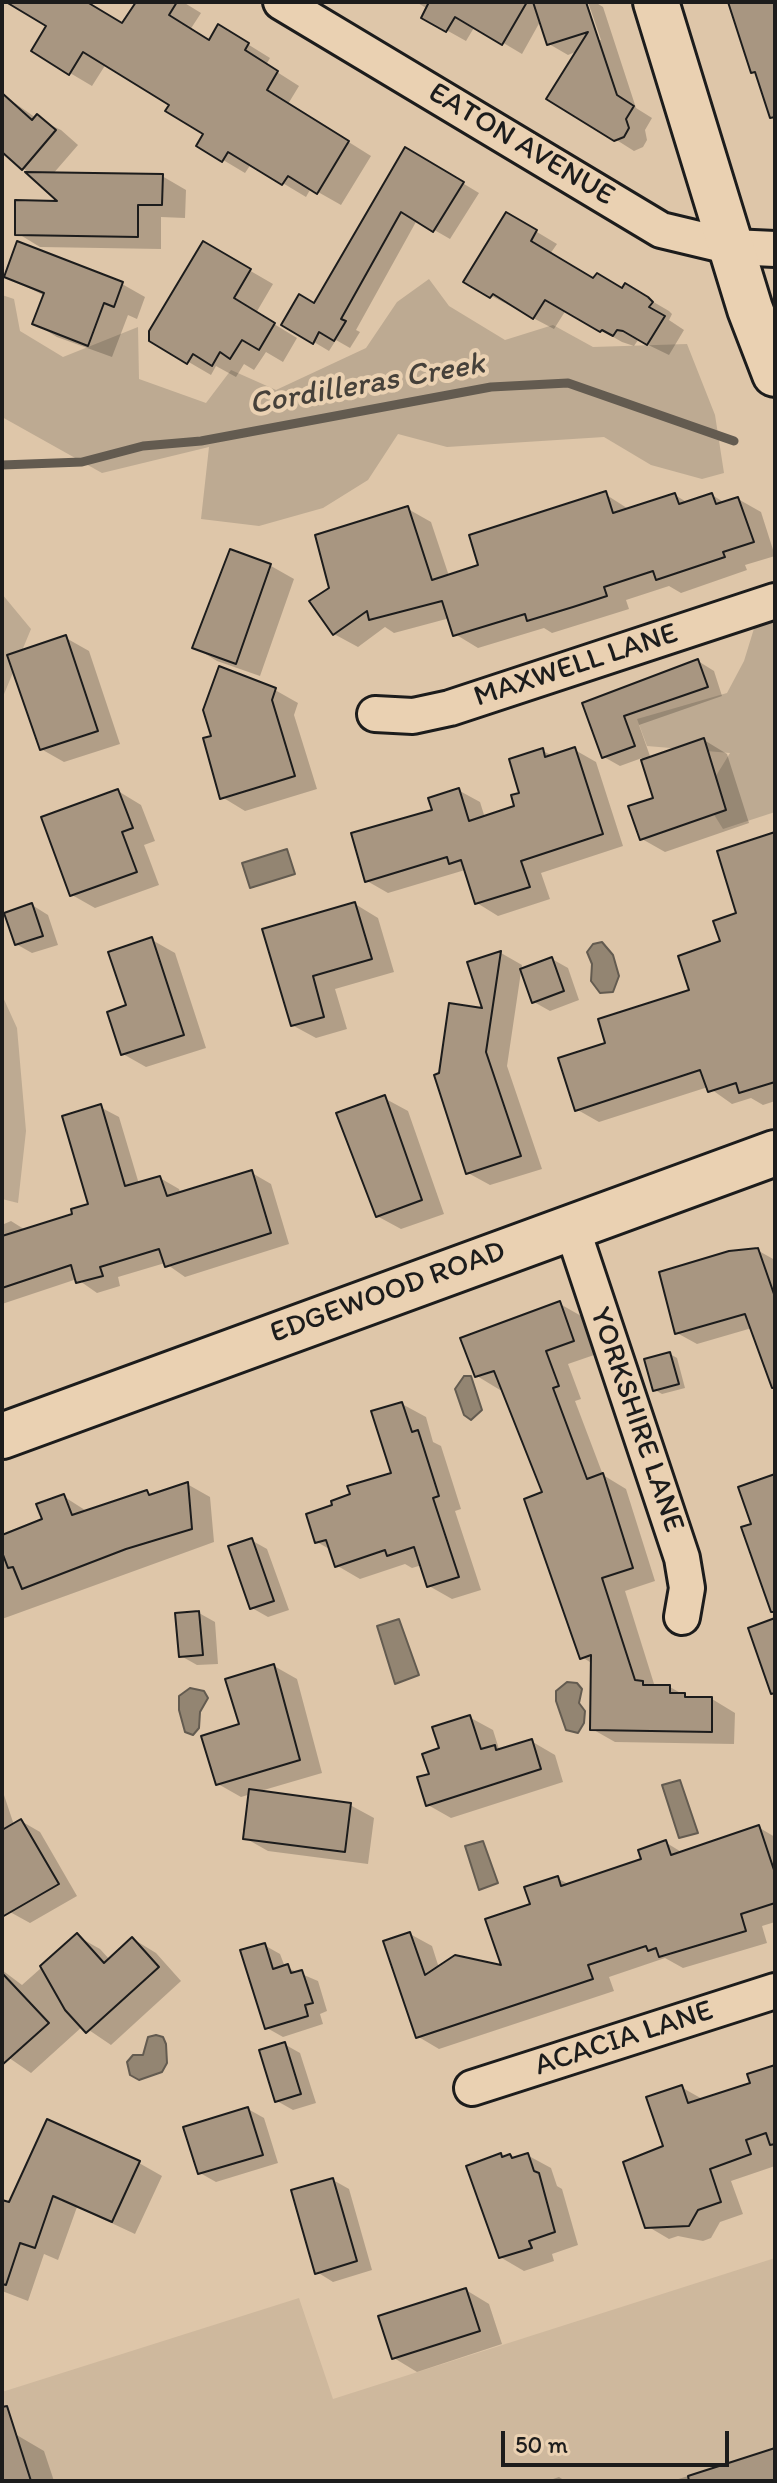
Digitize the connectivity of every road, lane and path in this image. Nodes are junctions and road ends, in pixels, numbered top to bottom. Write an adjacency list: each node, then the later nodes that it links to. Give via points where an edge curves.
1 (281, 2): 3 (street, EATON AVENUE, via 661,230)
2 (656, 2): 3 (main road)
3 (732, 247): 4 (street, EATON AVENUE); 5 (main road)
4 (775, 249)
5 (775, 374)
6 (775, 601): 7 (street, MAXWELL LANE, via 450,708 413,716)
7 (375, 714)
8 (775, 1153): 9 (main road, EDGEWOOD ROAD)
9 (571, 1225): 10 (main road, EDGEWOOD ROAD); 11 (street, YORKSHIRE LANE, via 682,1558 687,1588)
10 (2, 1436)
11 (682, 1617)
12 (775, 1991): 13 (street, ACACIA LANE)
13 (472, 2088)

